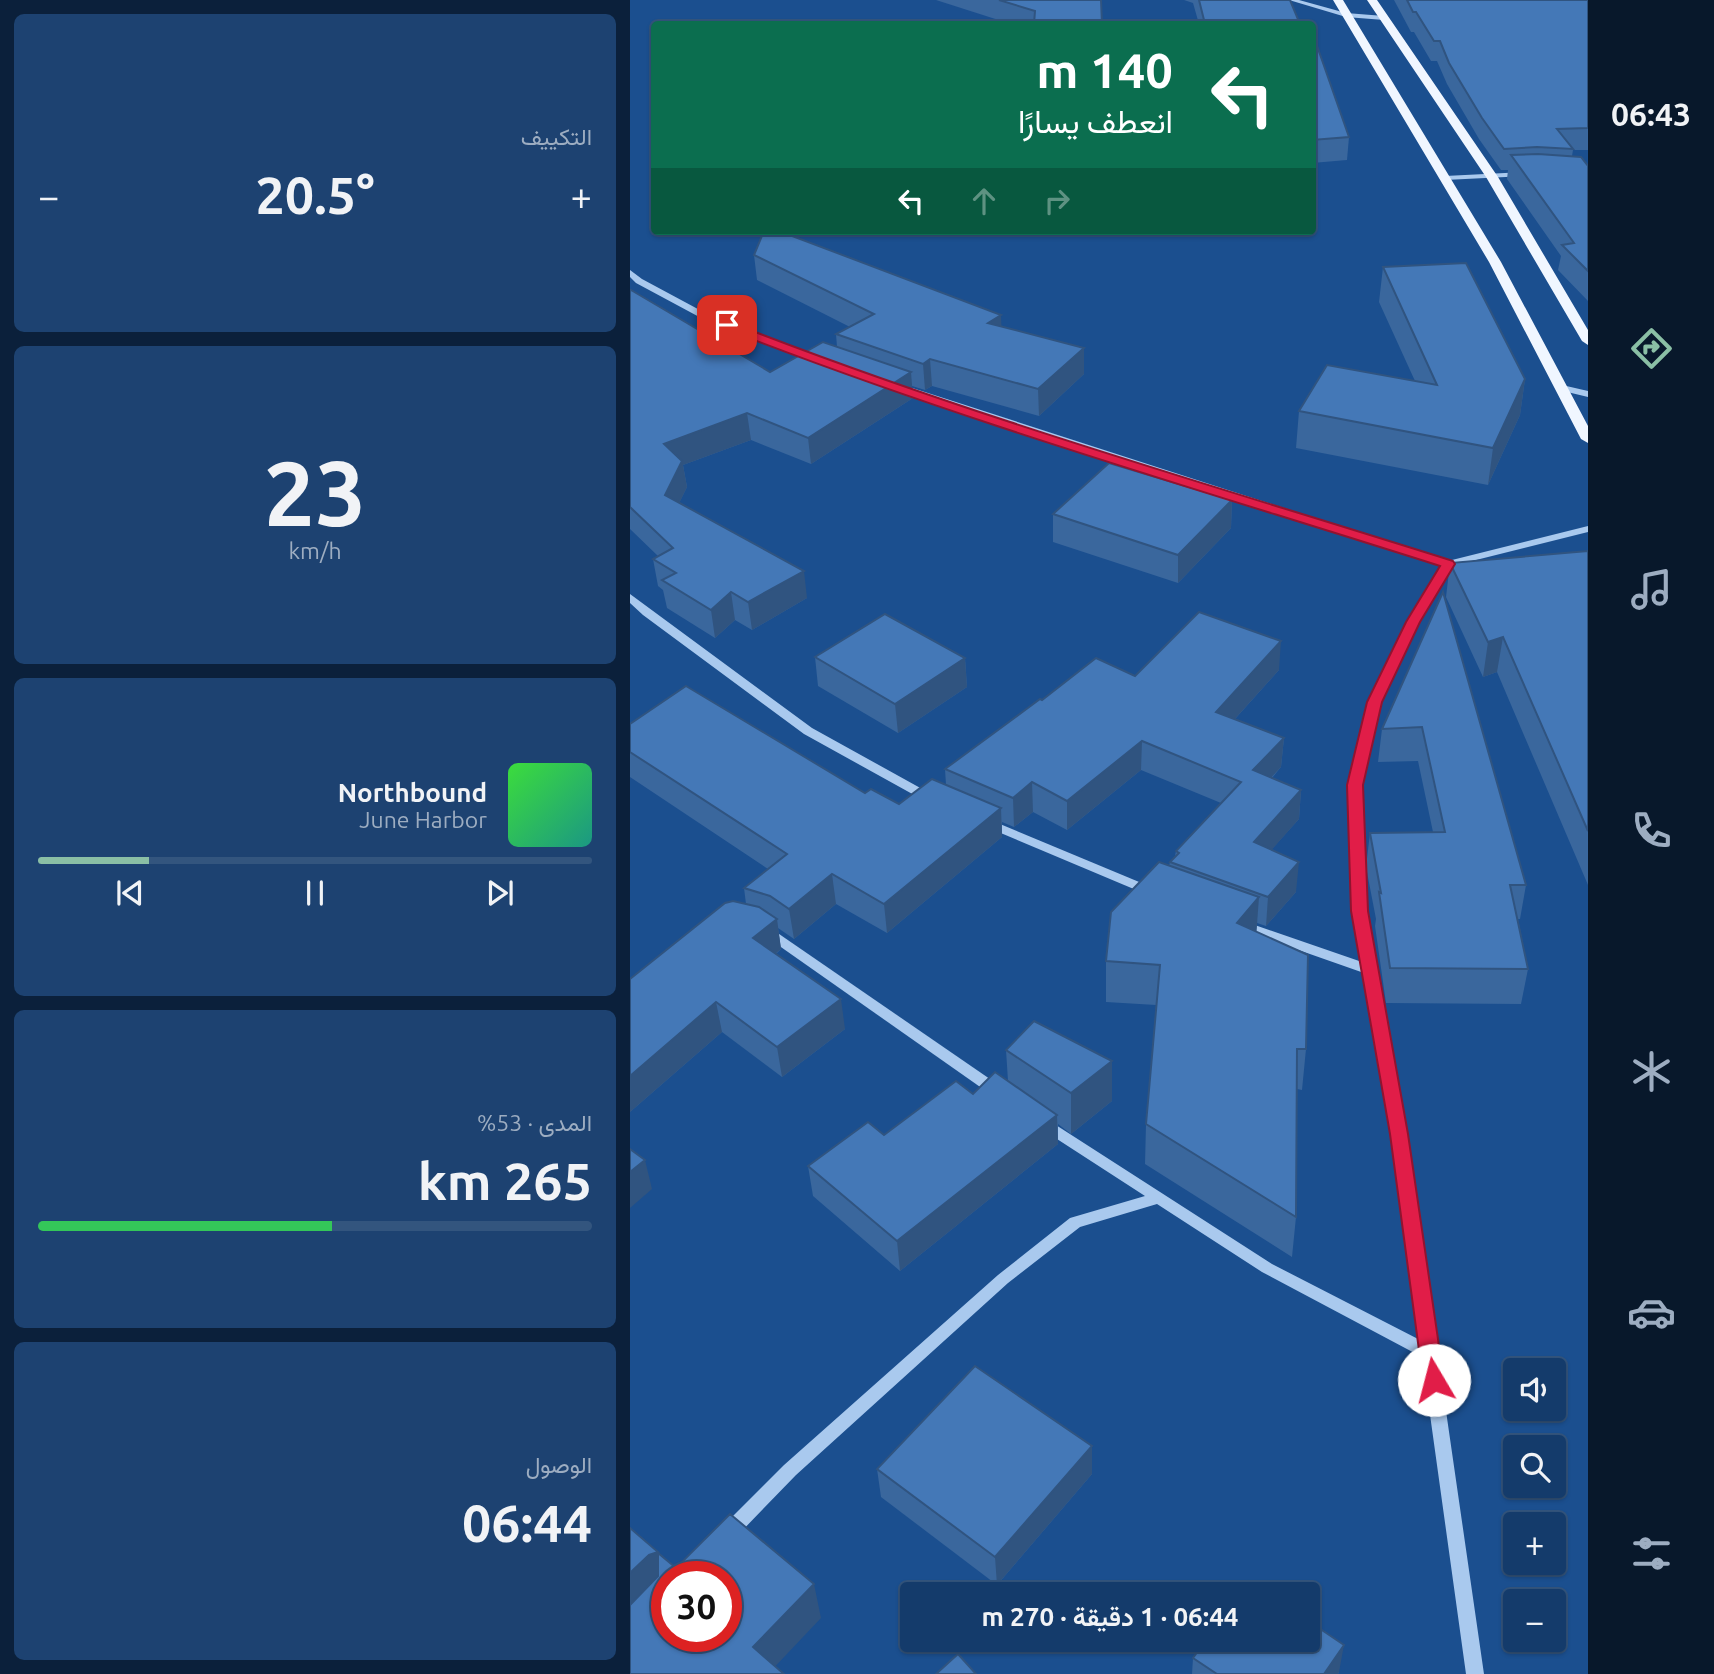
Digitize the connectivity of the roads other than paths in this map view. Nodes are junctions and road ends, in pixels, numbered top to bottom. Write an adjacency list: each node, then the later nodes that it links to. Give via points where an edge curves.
1 (1292, 0): 4 (street)
2 (1338, 0): 4 (main road)
3 (1372, 0): 5 (main road)
4 (1346, 15): 5 (street); 7 (main road)
5 (1384, 18): 8 (main road)
6 (1534, 173): 8 (street)
7 (1445, 177): 8 (street); 13 (main road)
8 (1492, 177): 10 (main road)
9 (630, 273): 11 (street, via 706,317)
10 (1588, 341)
11 (830, 363)
12 (883, 382): 17 (street)
13 (1562, 388): 14 (street); 15 (main road)
14 (1588, 394)
15 (1588, 439)
16 (1588, 529): 17 (street)
17 (1448, 564): 24 (street, via 1413,622 1375,702 1355,785 1359,911)
18 (630, 597): 19 (street, via 808,732)
19 (947, 806)
20 (972, 816): 21 (street)
21 (1164, 897)
22 (1227, 920): 24 (street)
23 (748, 926): 25 (street, via 769,931)
24 (1370, 970): 28 (street)
25 (1009, 1100)
26 (1032, 1115): 27 (street)
27 (1156, 1199): 28 (street, via 1266,1268); 29 (street, via 1075,1222 1013,1270 790,1470)
28 (1430, 1353): 30 (street)
29 (715, 1548)
30 (1475, 1674)

